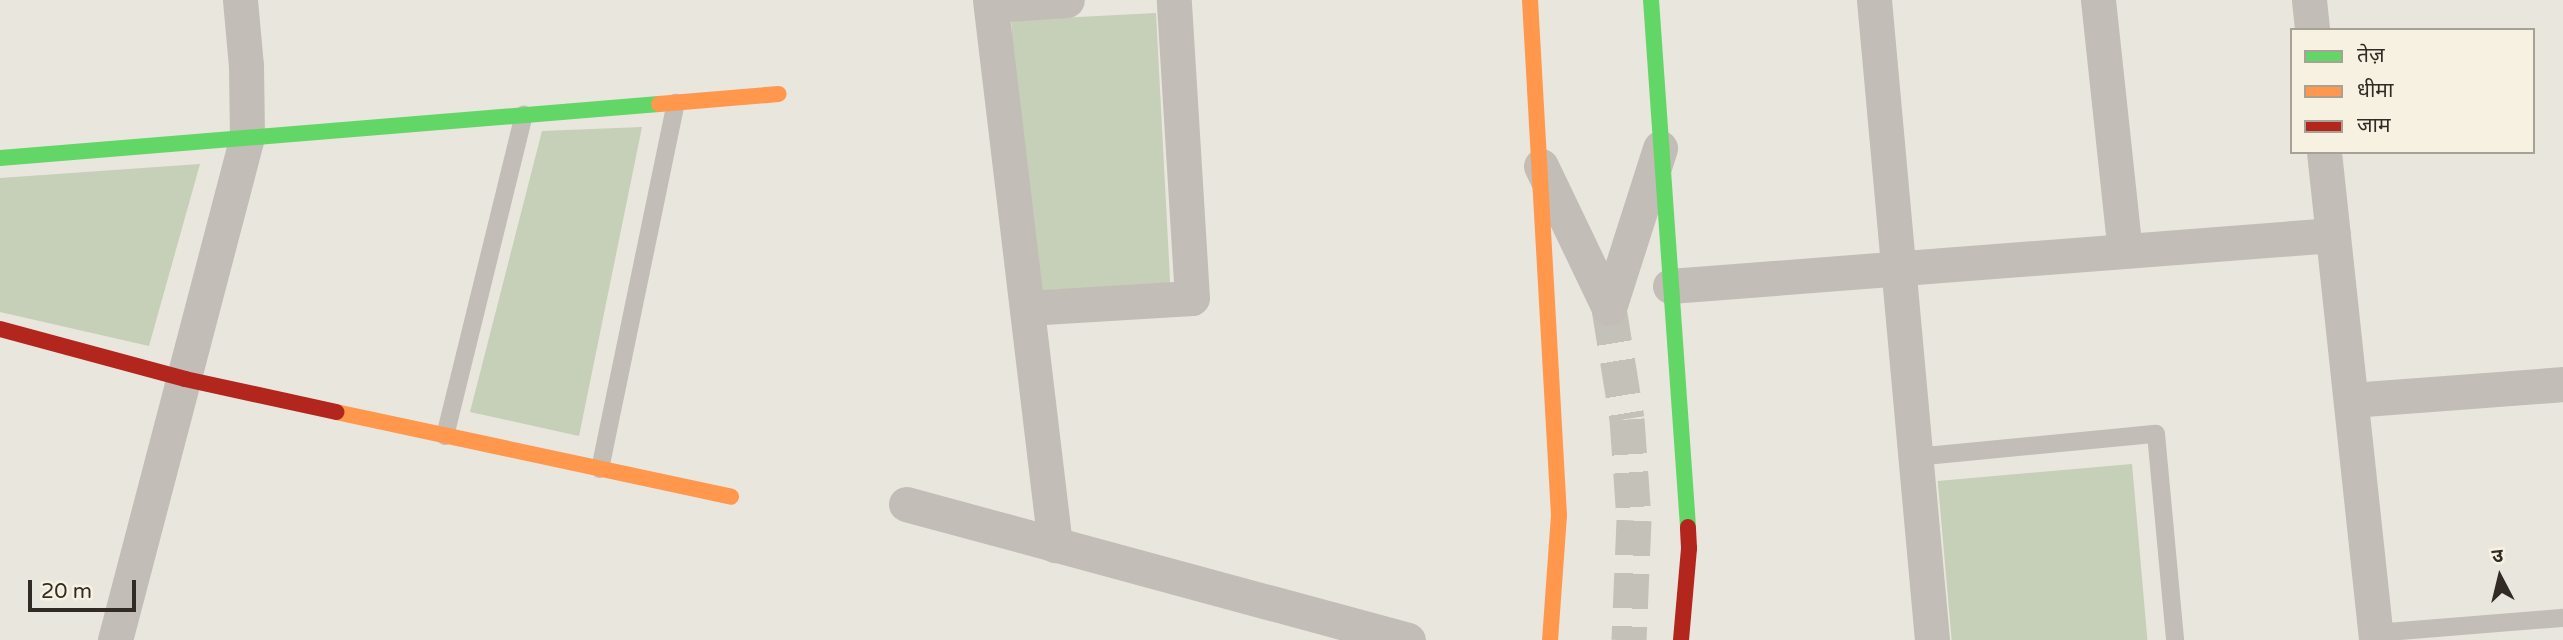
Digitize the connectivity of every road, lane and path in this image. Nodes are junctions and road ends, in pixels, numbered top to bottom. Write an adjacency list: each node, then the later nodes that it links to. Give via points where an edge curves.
1 (240, 0): 14 (street)
2 (1067, 0): 9 (street)
3 (1174, 0): 23 (street, via 1192,298)
4 (1530, 0): 18 (street)
5 (1651, 0): 15 (street)
6 (1874, 0): 21 (street)
7 (2098, 0): 20 (street)
8 (2309, 0): 10 (street)
9 (990, 2): 23 (street)
10 (2312, 28)
11 (779, 94): 12 (street)
12 (676, 103): 13 (street); 30 (lane)
13 (524, 115): 14 (street); 28 (lane)
14 (247, 137): 17 (street); 25 (street)
15 (1661, 145): 18 (street, via 1609,308); 22 (street)
16 (2325, 154): 19 (street)
17 (0, 158)
18 (1539, 162): 38 (street, via 1559,515)
19 (2333, 235): 20 (street); 27 (street)
20 (2125, 251): 21 (street)
21 (1899, 269): 22 (street); 29 (street)
22 (1670, 286): 39 (street, via 1689,548)
23 (1027, 308): 33 (street)
24 (0, 329): 25 (street)
25 (185, 379): 28 (street); 36 (street)
26 (2563, 384): 27 (street)
27 (2351, 400): 35 (street)
28 (445, 436): 30 (street)
29 (1916, 457): 40 (street); 41 (lane, via 2156,434)
30 (600, 469): 31 (street)
31 (731, 498)
32 (906, 504): 33 (street)
33 (1055, 545): 37 (street)
34 (2563, 618): 35 (lane)
35 (2375, 637)
36 (115, 640)
37 (1408, 640)
38 (1550, 640)
39 (1681, 640)
40 (1932, 640)
41 (2175, 640)

